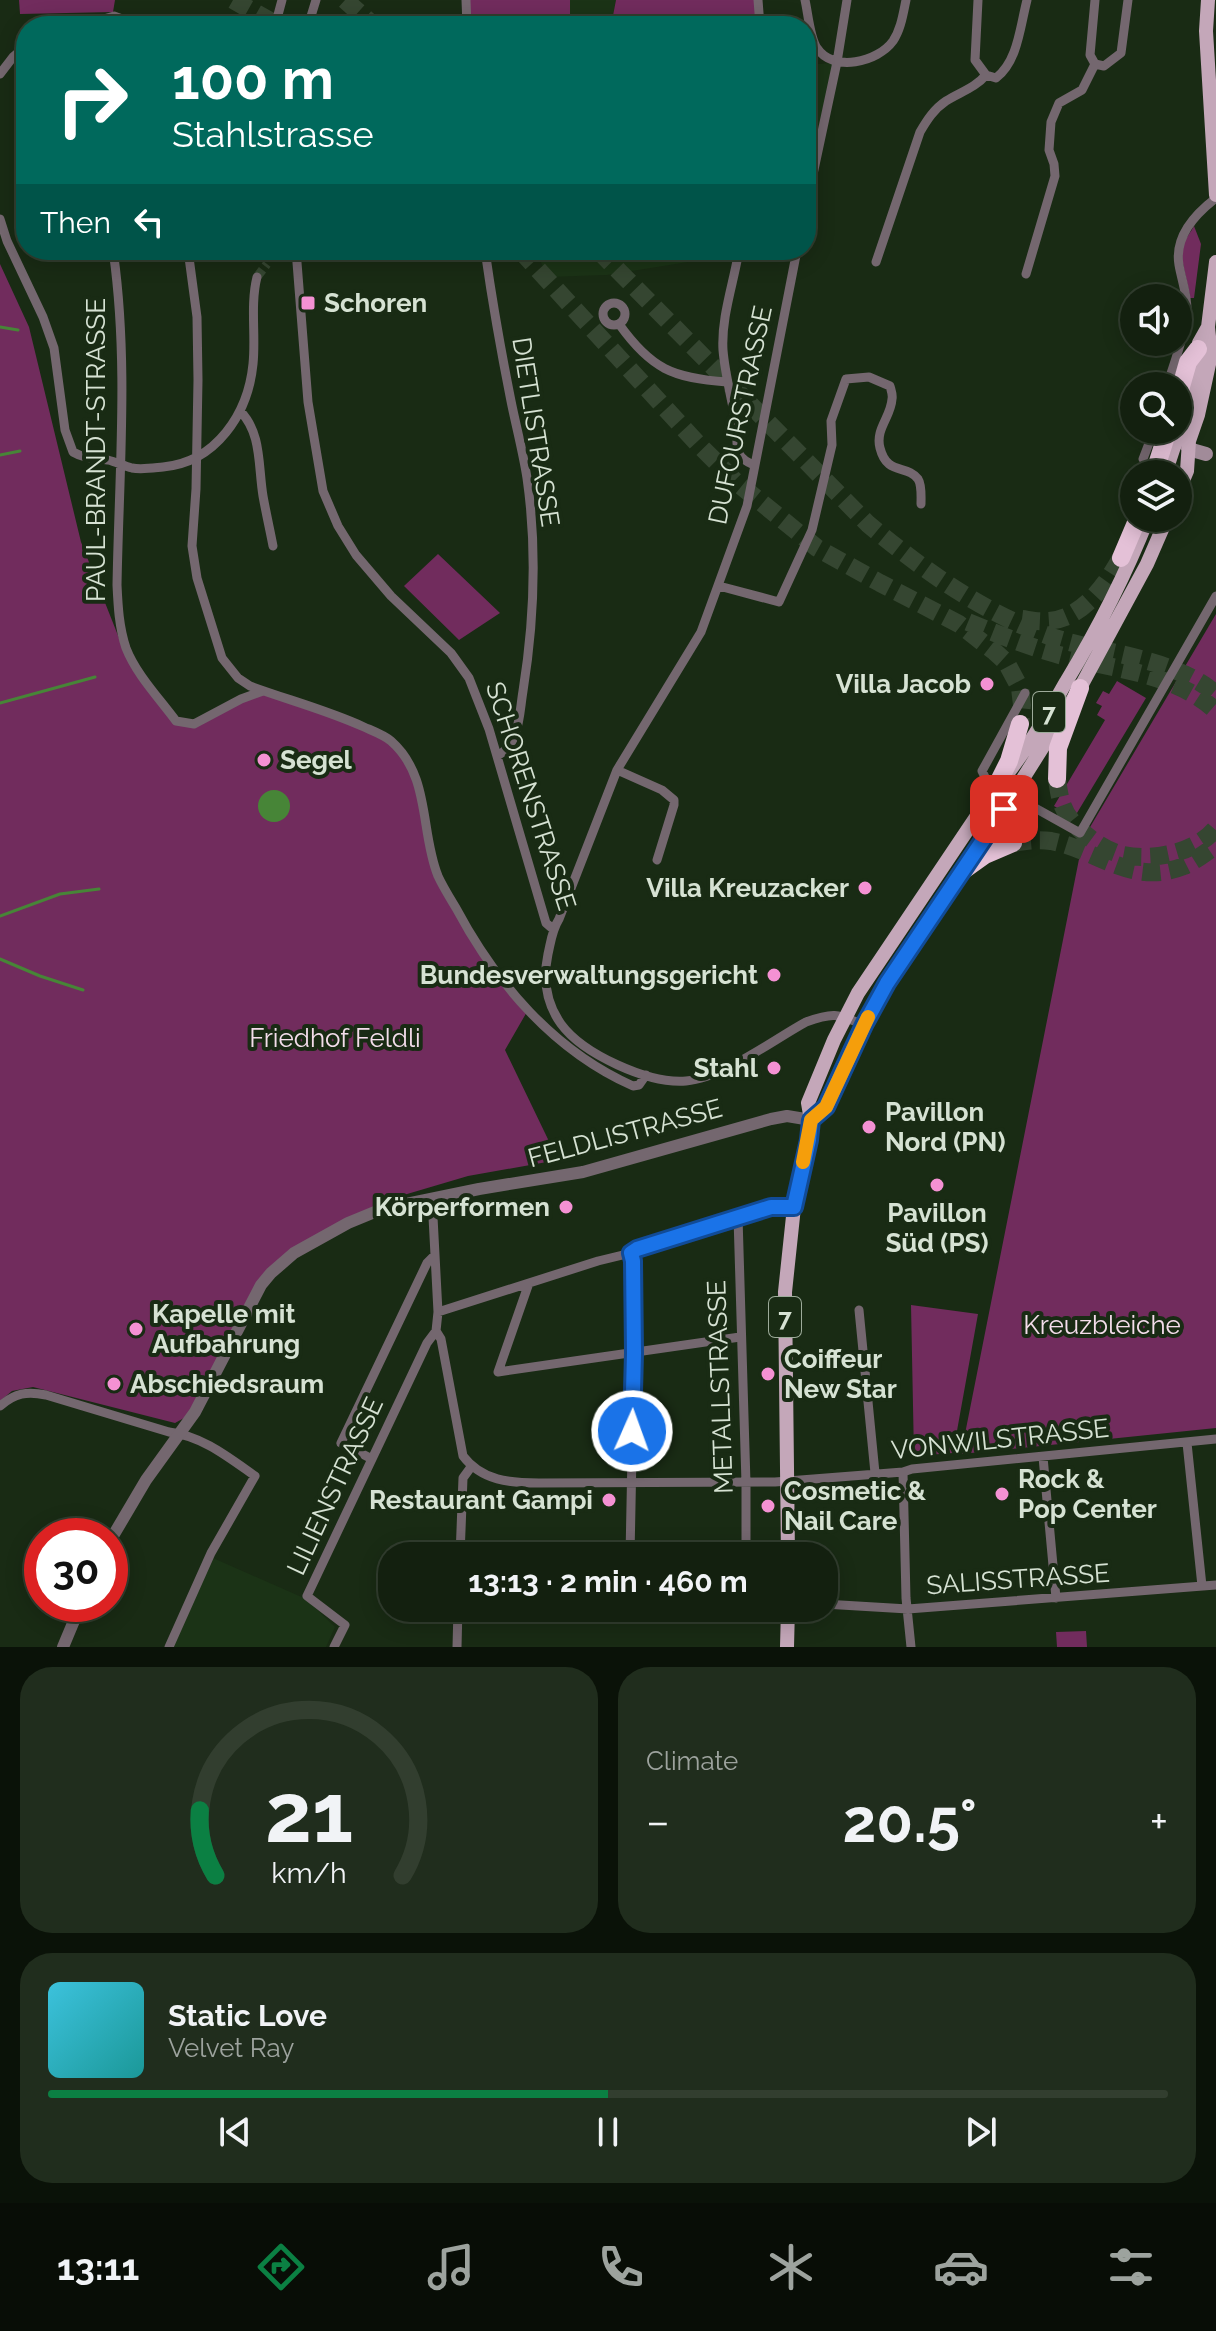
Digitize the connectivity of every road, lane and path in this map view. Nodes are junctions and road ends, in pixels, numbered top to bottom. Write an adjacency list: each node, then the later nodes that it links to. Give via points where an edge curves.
1 (847, 0): 10 (street)
2 (906, 0): 10 (street, via 900,27 886,49 864,59)
3 (978, 0): 13 (street, via 975,60)
4 (1027, 0): 13 (street, via 1011,61 996,78)
5 (1095, 0): 11 (street, via 1090,55)
6 (1128, 0): 11 (street, via 1121,53 1104,66)
7 (1208, 0): 14 (main road)
8 (816, 47): 10 (street)
9 (16, 54): 12 (street)
10 (837, 62): 15 (street)
11 (1095, 64): 26 (street, via 1082,90 1059,103 1051,122 1049,150 1055,176)
12 (0, 74)
13 (986, 75): 24 (street, via 945,102 920,132)
14 (1212, 87): 16 (main road)
15 (816, 160)
16 (1216, 196): 31 (street, via 1180,241 1186,315)
17 (0, 219): 41 (street, via 54,348 73,452)
18 (114, 260): 41 (street, PAUL-BRANDT-STRASSE, via 123,365)
19 (189, 260): 39 (street, via 197,317)
20 (296, 260): 56 (street, SCHORENSTRASSE, via 308,402 323,491 356,555 469,678)
21 (487, 260): 56 (street, DIETLISTRASSE, via 527,478 533,561 518,723 513,743)
22 (737, 260): 34 (street, via 723,346)
23 (795, 260): 42 (street, DUFOURSTRASSE)
24 (876, 262)
25 (1216, 262): 28 (main road)
26 (1026, 274)
27 (257, 277): 35 (street, via 253,365)
28 (1211, 323): 30 (main road); 37 (main road, via 1211,355)
29 (619, 324): 34 (street, via 634,345 667,370 689,379)
30 (1198, 349): 32 (highway); 33 (main road)
31 (1171, 372)
32 (1185, 372)
33 (1192, 379)
34 (727, 382): 42 (street, via 738,455)
35 (240, 411): 39 (street, via 218,443); 48 (street, via 250,421 257,444)
36 (1185, 444): 37 (main road)
37 (1188, 447): 38 (main road); 40 (main road)
38 (1211, 451): 43 (main road)
39 (195, 458): 41 (street, via 135,469); 53 (street, via 191,532 197,578 222,658 238,678)
40 (1187, 460)
41 (120, 464): 53 (street, PAUL-BRANDT-STRASSE, via 119,620 127,650 147,682 176,721 194,724)
42 (754, 465): 50 (street, DUFOURSTRASSE, via 747,506)
43 (1192, 467)
44 (921, 504): 50 (street, via 916,476 890,466 880,448 878,436 892,399 890,386 869,377 846,379 831,421 832,445 812,530 779,602)
45 (1132, 532): 49 (highway)
46 (1142, 532): 59 (main road, 7, via 1096,631 1022,754)
47 (1161, 532): 52 (main road, 7)
48 (273, 546)
49 (1121, 558)
50 (719, 586): 57 (street, DUFOURSTRASSE, via 696,642)
51 (1216, 596): 59 (street, via 1080,833)
52 (1080, 688): 58 (highway, via 1058,748); 62 (main road, 7)
53 (263, 691): 66 (street, via 389,739 407,758 417,781 438,875 502,980 575,1053 633,1086)
54 (1025, 693): 59 (street, via 982,771)
55 (1020, 724): 59 (highway, via 1009,761)
56 (497, 756): 63 (street, SCHORENSTRASSE, via 546,923)
57 (617, 770): 61 (street, via 674,800); 63 (street, DUFOURSTRASSE)
58 (1057, 779)
59 (990, 783): 64 (main road, 7)
60 (1013, 843): 62 (highway)
61 (657, 860)
62 (964, 870): 65 (main road, 7)
63 (553, 929): 66 (street, DUFOURSTRASSE, via 546,988 560,1022 588,1048)
64 (845, 1017): 65 (street, DUFOURSTRASSE); 66 (street, DUFOURSTRASSE, via 829,1015 806,1022 708,1076 675,1081); 67 (main road, 7, via 812,1090)
65 (864, 1025): 67 (main road, 7, via 826,1107)
66 (646, 1075)
67 (811, 1120): 68 (street, FELDLISTRASSE, via 771,1119 583,1172); 69 (main road, 7)
68 (432, 1198): 72 (street); 80 (street, FELDLISTRASSE, via 367,1214 294,1253 271,1273)
69 (794, 1207): 70 (street, via 771,1207); 88 (main road, 7, via 785,1292)
70 (738, 1217): 71 (street); 77 (street, METALLSTRASSE)
71 (631, 1253): 73 (street); 78 (street)
72 (434, 1256): 75 (street); 84 (street, via 341,1443)
73 (529, 1283): 75 (street); 78 (street, via 498,1372)
74 (859, 1310): 87 (street)
75 (438, 1312): 76 (street)
76 (436, 1331): 84 (street, LILIENSTRASSE); 85 (street, via 463,1456)
77 (740, 1337): 78 (street); 90 (street, METALLSTRASSE)
78 (634, 1353): 89 (street)
79 (0, 1406): 80 (street, via 33,1392)
80 (180, 1433): 91 (street, FELDLISTRASSE); 105 (street, via 225,1454 255,1476 211,1553)
81 (1216, 1439): 82 (street, VONWILSTRASSE)
82 (1187, 1443): 83 (street, VONWILSTRASSE); 97 (street)
83 (1043, 1457): 86 (street, VONWILSTRASSE); 98 (street)
84 (372, 1459): 106 (street, LILIENSTRASSE, via 307,1596 345,1625)
85 (471, 1467): 89 (street, VONWILSTRASSE, via 509,1483); 92 (street, via 463,1478)
86 (903, 1472): 87 (street, VONWILSTRASSE); 100 (street)
87 (875, 1473): 88 (street, VONWILSTRASSE)
88 (787, 1482): 90 (street, VONWILSTRASSE); 95 (main road, 7)
89 (630, 1483): 90 (street, VONWILSTRASSE); 93 (street)
90 (746, 1483): 94 (street, METALLSTRASSE)
91 (123, 1518)
92 (461, 1542)
93 (630, 1542)
94 (746, 1542)
95 (788, 1542)
96 (1216, 1585): 97 (street, SALISSTRASSE)
97 (1202, 1586): 98 (street, SALISSTRASSE)
98 (1056, 1598): 100 (street, SALISSTRASSE)
99 (838, 1605): 100 (street, SALISSTRASSE)
100 (908, 1609): 109 (street)
101 (73, 1622): 104 (street)
102 (458, 1622): 107 (street)
103 (788, 1622): 108 (main road)
104 (63, 1647)
105 (169, 1647)
106 (334, 1647)
107 (457, 1647)
108 (787, 1647)
109 (911, 1647)

